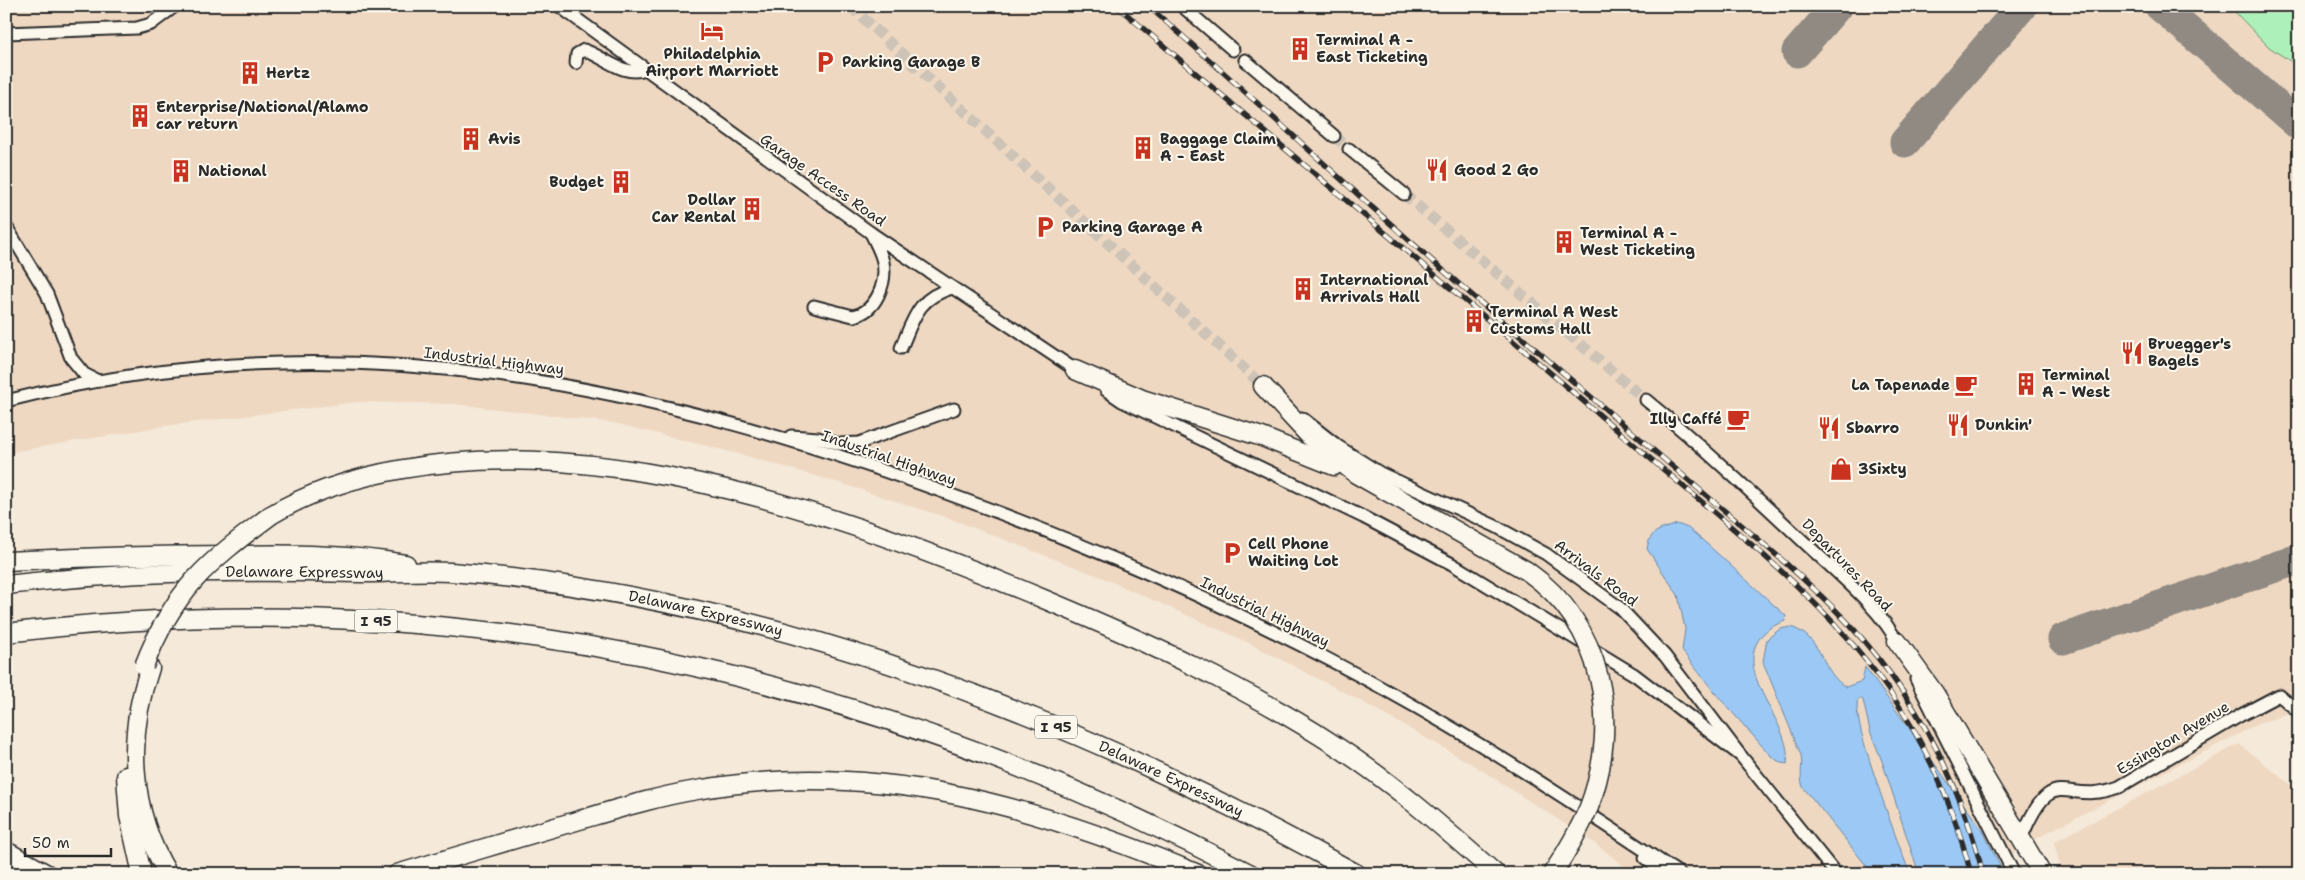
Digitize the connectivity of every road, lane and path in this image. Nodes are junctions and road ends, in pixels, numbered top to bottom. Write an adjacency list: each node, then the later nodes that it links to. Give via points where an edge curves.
1 (175, 6): 4 (street, via 151,24 137,28)
2 (559, 6): 8 (street, Garage Access Road)
3 (1182, 6): 5 (street)
4 (6, 33)
5 (1232, 50)
6 (1245, 60): 9 (street)
7 (576, 63): 8 (street, via 577,54 584,50 627,70 638,72)
8 (645, 69): 13 (street, Garage Access Road)
9 (1334, 136)
10 (1349, 149): 11 (street)
11 (1404, 194)
12 (6, 226): 18 (street, via 46,294 71,358 84,374)
13 (871, 233): 14 (street, Garage Access Road); 15 (street, via 883,268 878,296 870,308 853,316)
14 (952, 288): 16 (street, via 932,294 924,301); 17 (street, Garage Access Road)
15 (814, 306)
16 (901, 348)
17 (1075, 370): 24 (highway, via 1151,402 1279,443); 32 (street, Garage Access Road, via 1122,400 1356,514 1478,579 1635,675)
18 (98, 381): 21 (street, Industrial Highway); 23 (street, Industrial Highway, via 257,364 352,363 448,368 602,391)
19 (1263, 386): 24 (highway, via 1315,442); 32 (street, Arrivals Road, via 1319,432 1369,467 1522,540 1600,592 1644,631)
20 (1646, 400): 29 (street, Departures Road, via 1728,470 1840,575)
21 (6, 401)
22 (954, 409): 23 (street, via 853,444)
23 (769, 434): 33 (street, Industrial Highway, via 890,472 1030,524 1204,598 1408,702)
24 (1369, 482): 44 (highway, bridge, via 1527,571 1553,592 1578,624 1595,661 1604,702 1603,744 1594,791 1575,836)
25 (6, 561): 26 (highway, via 280,554 364,557)
26 (448, 572): 27 (highway, Delaware Expressway / I 95, via 193,572 108,575); 42 (highway, Delaware Expressway / I 95, via 533,582 658,603 738,620 864,657 983,699 1103,747 1217,800)
27 (6, 585)
28 (6, 633): 41 (highway, I 95, via 196,618 325,619 458,628 619,650 742,676 923,730 1071,788)
29 (1897, 641): 34 (highway, via 1935,694); 48 (street, Departures Road)
30 (147, 667): 36 (highway, via 133,701 126,756 129,816); 38 (highway, via 136,720 136,774 147,827); 43 (highway, bridge, via 162,625 194,578 213,559 271,515 318,492 372,475 432,464 507,460 609,467 687,481 807,512 1002,581 1131,638 1299,723 1369,769 1430,816)
31 (2299, 712): 34 (street, Essington Avenue, via 2279,695 2120,787 2091,793 2067,789 2054,791 2035,807)
32 (1742, 756): 47 (street, Arrivals Road)
33 (1599, 820): 45 (street); 46 (street, Industrial Highway)
34 (2021, 839): 49 (highway)
35 (6, 851): 37 (highway)
36 (142, 873)
37 (47, 874)
38 (168, 874)
39 (397, 874): 40 (highway, via 671,795 724,786 798,781 885,784 984,800 1093,832)
40 (1198, 874)
41 (1251, 874)
42 (1357, 874)
43 (1496, 874)
44 (1552, 874)
45 (1664, 874)
46 (1680, 874)
47 (1836, 874)
48 (2014, 874)
49 (2042, 874)

